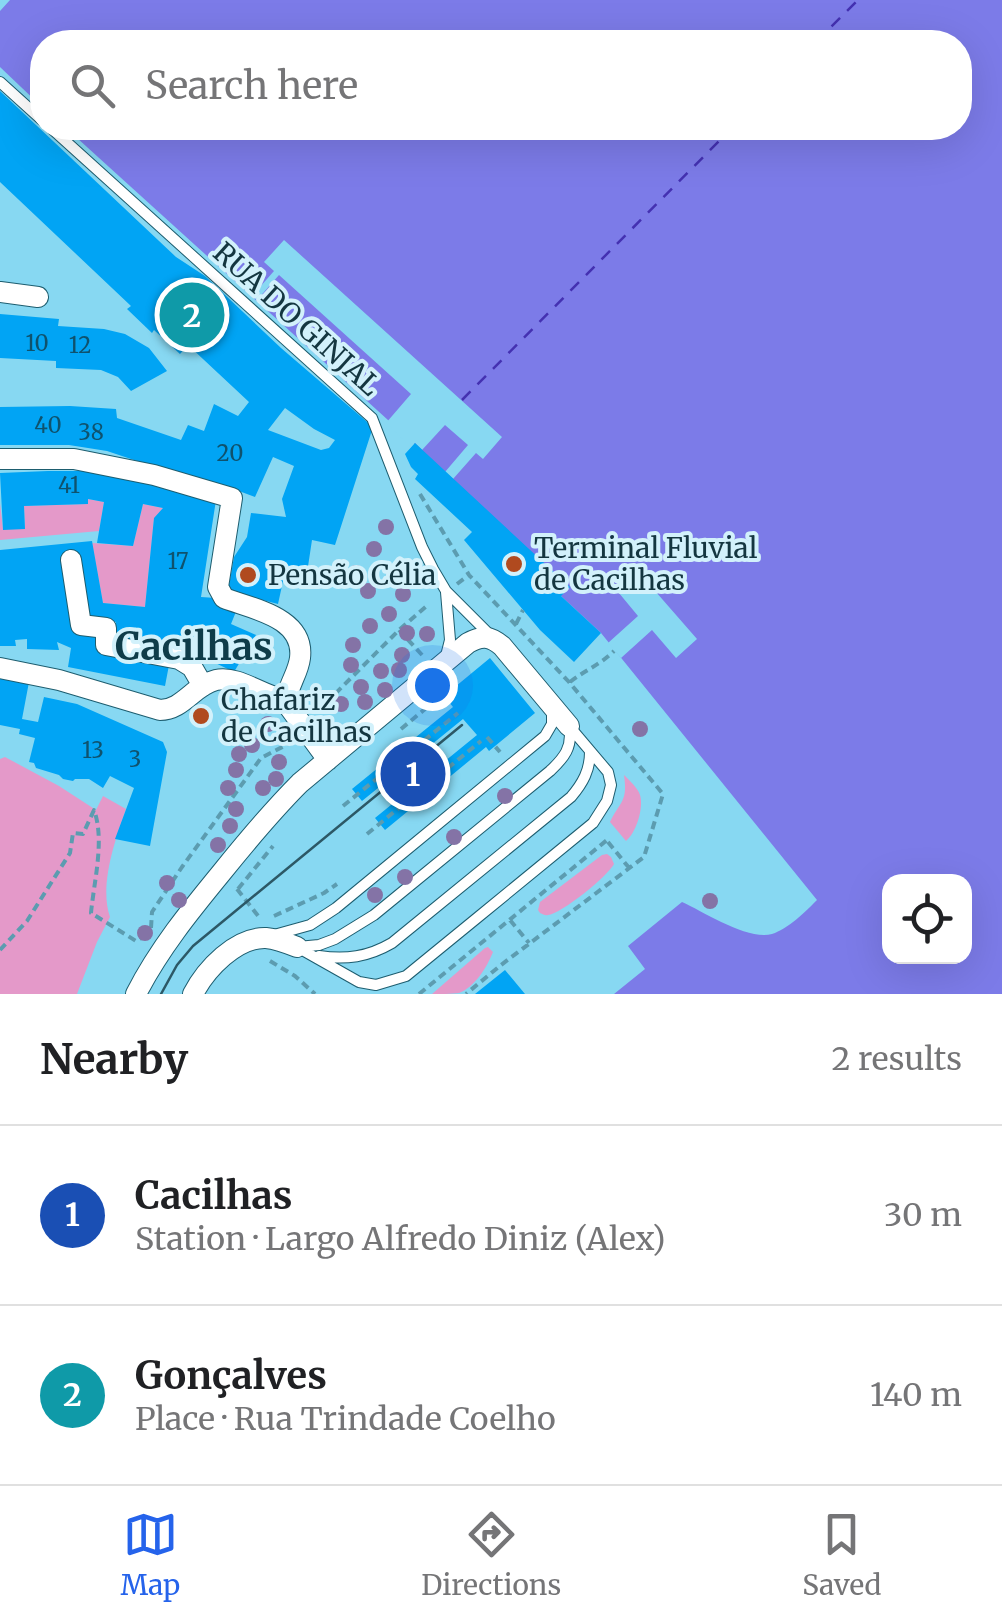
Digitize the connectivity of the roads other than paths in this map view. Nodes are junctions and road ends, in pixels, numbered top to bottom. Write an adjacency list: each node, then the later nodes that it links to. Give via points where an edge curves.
1 (0, 82): 2 (lane)
2 (30, 109)
3 (63, 140): 8 (lane, RUA DO GINJAL, via 372,418)
4 (0, 292): 5 (street)
5 (38, 297)
6 (0, 460): 13 (street, via 74,459 232,498 219,592 277,616 294,635 300,656)
7 (70, 560): 12 (street, via 81,624 106,628 106,645 192,667)
8 (446, 592): 9 (lane, RUA DO GINJAL); 10 (lane, RUA DO GINJAL)
9 (494, 639): 10 (street, via 476,638); 14 (street)
10 (445, 662): 17 (street)
11 (0, 668): 12 (street, via 160,710)
12 (203, 686): 13 (street, via 232,680)
13 (286, 700): 17 (street)
14 (551, 704): 15 (street); 18 (lane, via 545,736 336,908 310,926)
15 (569, 726): 16 (lane); 19 (lane, via 563,759 522,794 363,922)
16 (590, 751): 19 (lane, via 586,776 571,797 392,944 350,958); 19 (lane, via 611,785 593,824 406,976 376,985 359,982)
17 (328, 760): 20 (street, via 276,808 208,890)
18 (263, 938): 19 (street); 21 (street, via 227,953)
19 (305, 951)
20 (136, 994)
21 (193, 994)

